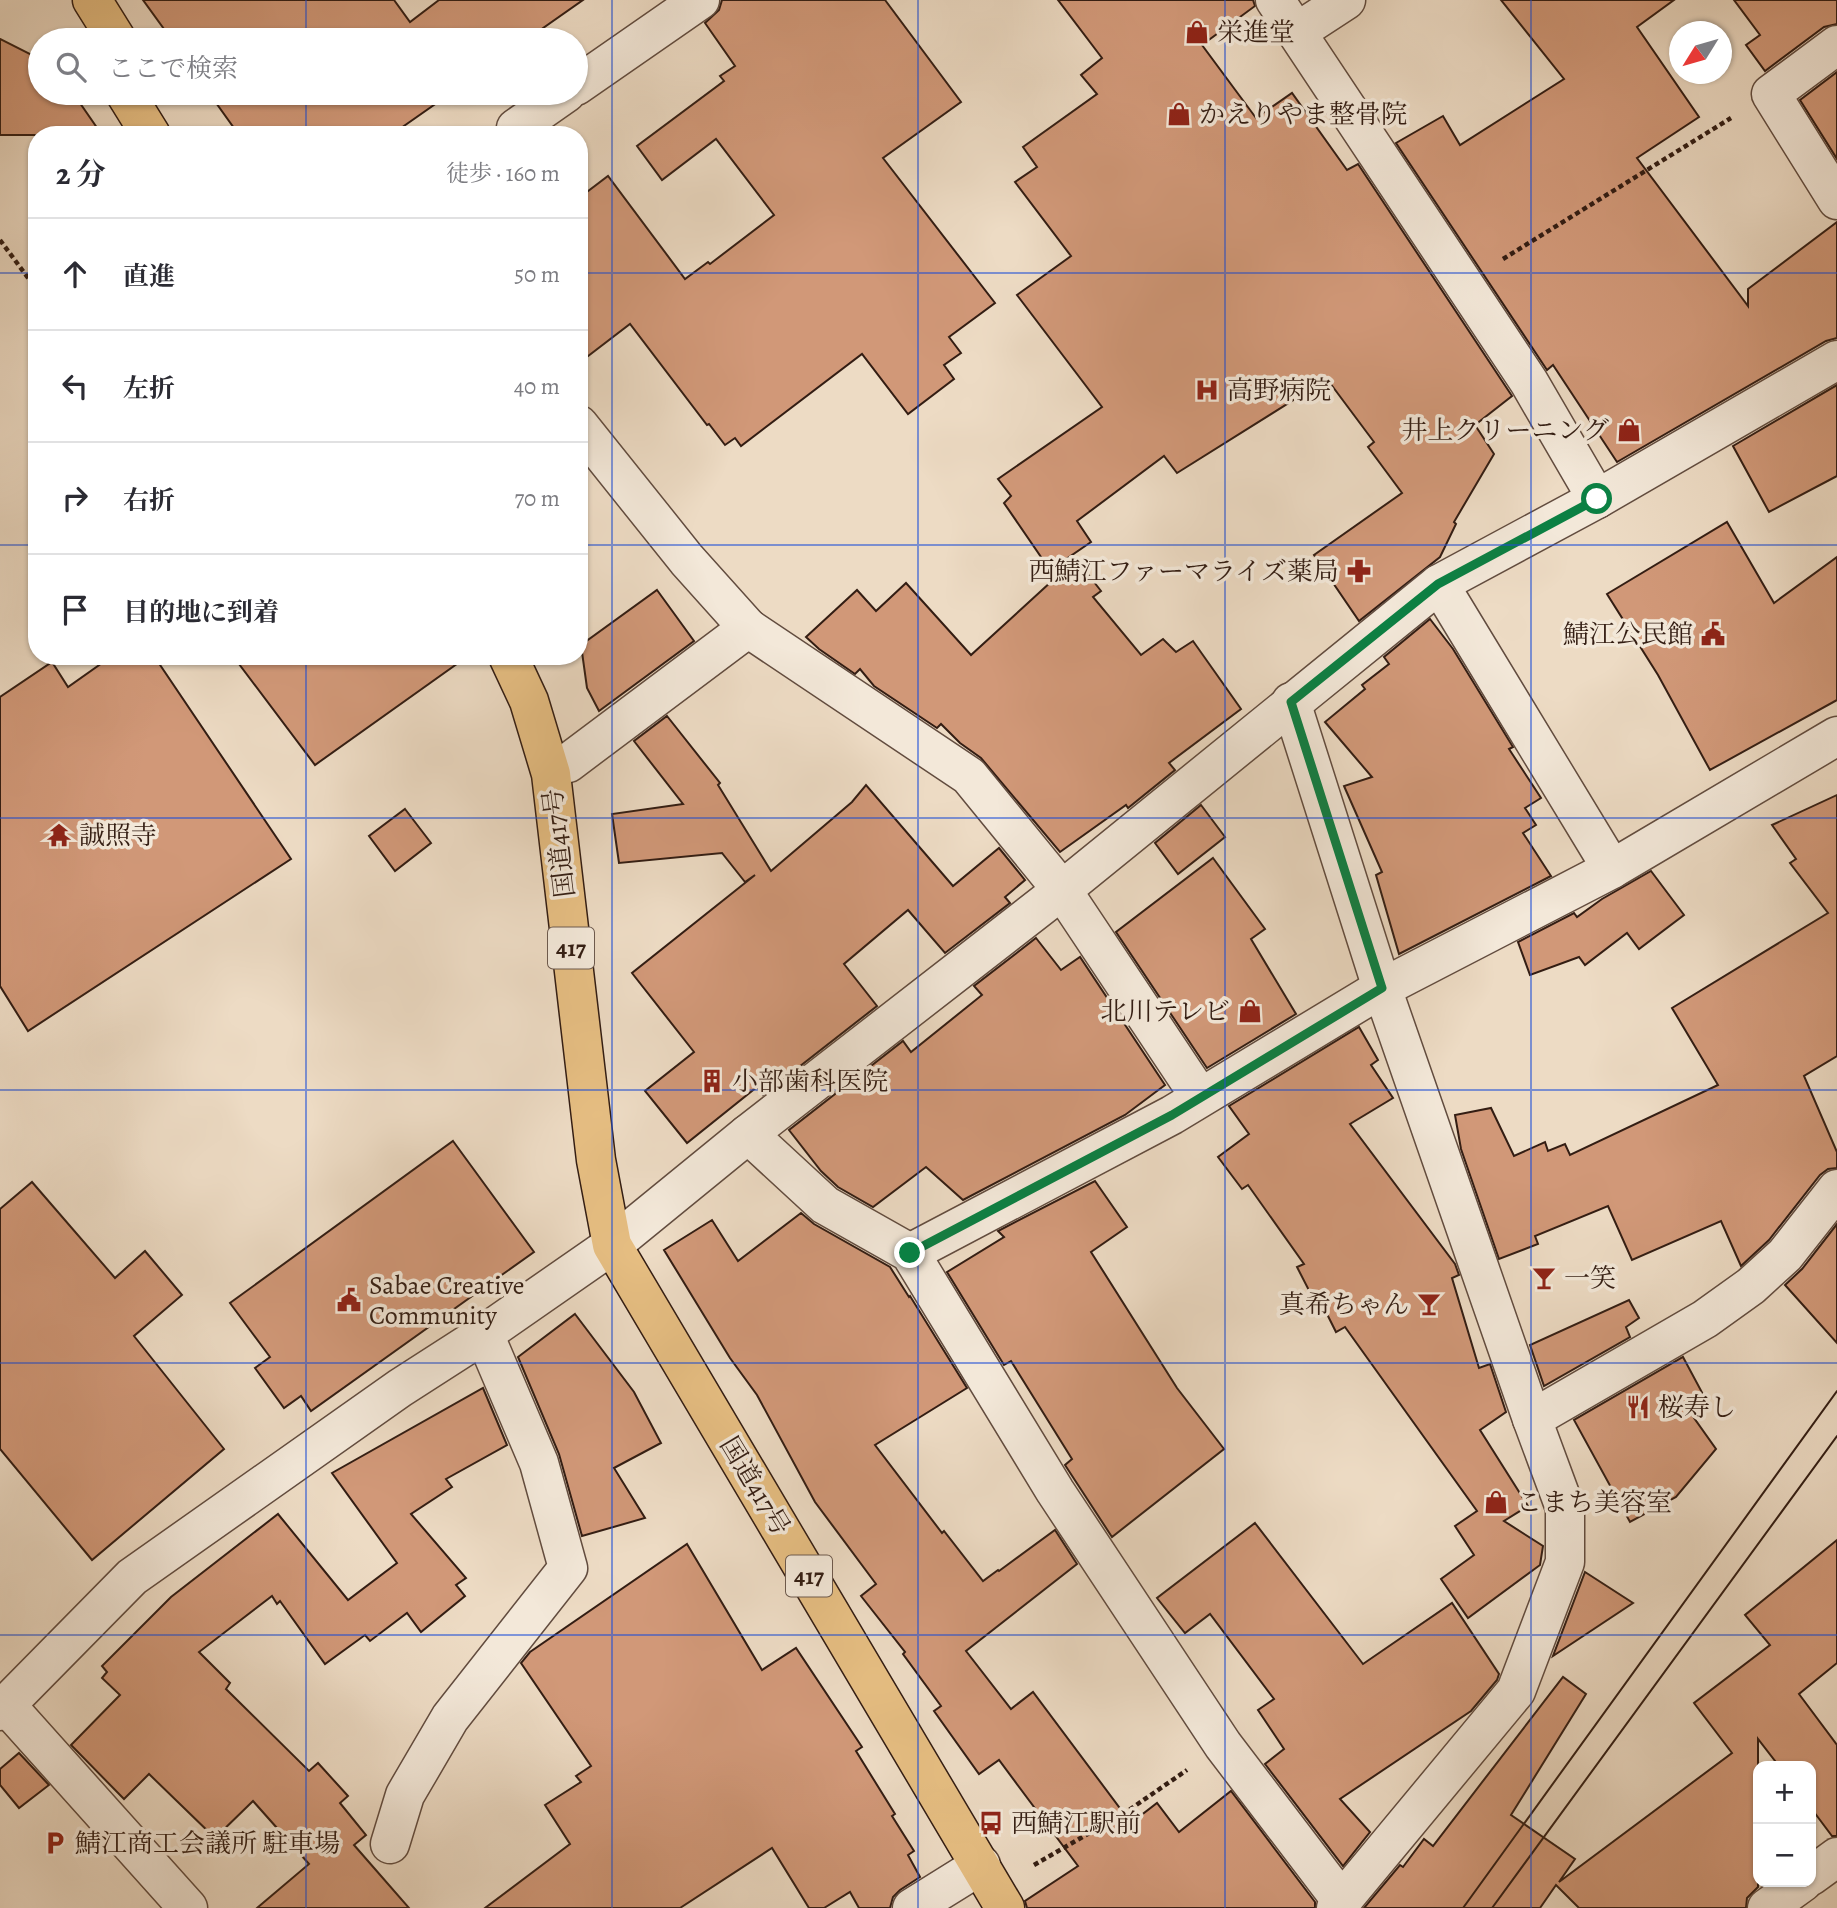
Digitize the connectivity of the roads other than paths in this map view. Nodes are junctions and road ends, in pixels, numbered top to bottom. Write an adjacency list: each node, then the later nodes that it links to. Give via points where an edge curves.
1 (67, 0): 6 (highway)
2 (92, 0): 7 (highway)
3 (700, 0): 10 (street)
4 (1275, 0): 8 (street)
5 (1346, 0): 8 (street)
6 (84, 28)
7 (110, 28)
8 (1297, 32): 20 (street, via 1529,382)
9 (1837, 45): 17 (street, via 1770,94)
10 (588, 78)
11 (133, 105): 14 (highway)
12 (157, 105): 15 (highway)
13 (549, 105): 16 (street)
14 (146, 126)
15 (170, 126)
16 (519, 126)
17 (1837, 200)
18 (1837, 360): 20 (street)
19 (588, 436): 22 (street)
20 (1597, 499): 21 (street)
21 (1438, 584): 25 (street); 28 (street)
22 (748, 628): 27 (street); 29 (street, via 969,776)
23 (512, 665): 34 (highway, 国道417号 / 417, via 529,701 551,774 596,1160)
24 (536, 665): 27 (highway, 国道417号 / 417)
25 (1291, 702): 29 (street); 30 (street)
26 (1837, 736): 28 (street)
27 (569, 763): 34 (highway, 国道417号 / 417, via 612,1150)
28 (1612, 869): 30 (street)
29 (1062, 890): 31 (street); 32 (street)
30 (1382, 988): 31 (street); 37 (street)
31 (1200, 1097): 35 (street)
32 (748, 1134): 34 (street); 35 (street, via 825,1205)
33 (1837, 1189): 37 (street, via 1785,1255 1751,1286 1705,1319)
34 (612, 1245): 36 (street); 42 (highway, 国道417号 / 417)
35 (910, 1253): 44 (street, via 1055,1491 1223,1745)
36 (484, 1334): 38 (street, via 132,1577); 39 (street, via 539,1463 568,1568 450,1718 405,1795)
37 (1532, 1419): 44 (street, via 1565,1508 1565,1562 1516,1690)
38 (3, 1708): 45 (street)
39 (390, 1844)
40 (1837, 1857): 41 (street)
41 (1816, 1872)
42 (993, 1887): 46 (street)
43 (1796, 1887): 47 (street)
44 (1338, 1904)
45 (188, 1908)
46 (912, 1908)
47 (1767, 1908)

